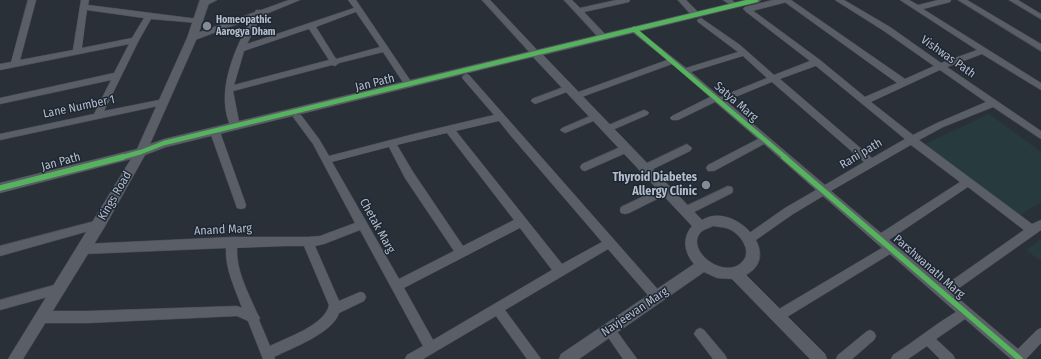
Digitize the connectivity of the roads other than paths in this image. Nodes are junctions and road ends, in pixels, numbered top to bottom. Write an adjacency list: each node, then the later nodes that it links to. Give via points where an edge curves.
1 (32, 0): 41 (street)
2 (296, 0): 22 (street)
3 (352, 0): 19 (street)
4 (486, 0): 38 (street)
5 (568, 0): 21 (street)
6 (626, 0): 21 (street)
7 (682, 0): 24 (street)
8 (756, 0): 16 (street, Jan Path)
9 (785, 0): 20 (street, Jan Path); 49 (street)
10 (840, 0): 43 (street, Vishwas Path)
11 (904, 0): 18 (street)
12 (947, 0): 18 (street)
13 (962, 0): 32 (street)
14 (1013, 0): 25 (street)
15 (207, 1): 26 (street, Kings Road)
16 (730, 3): 24 (street, Jan Path)
17 (84, 4): 23 (street); 36 (street)
18 (916, 8): 35 (street)
19 (359, 9): 27 (street); 34 (street, via 379,37)
20 (748, 9): 24 (street, Jan Path); 40 (street)
21 (579, 11): 29 (street)
22 (259, 12): 30 (street); 33 (street)
23 (149, 16): 26 (street); 31 (street)
24 (698, 17): 28 (street, Jan Path); 37 (street)
25 (1041, 17)
26 (198, 21): 30 (street, Kings Road)
27 (311, 26): 33 (street); 42 (street)
28 (637, 32): 29 (street, Jan Path); 38 (street, Jan Path); 39 (street, Satya Marg)
29 (603, 37): 38 (street, Jan Path)
30 (192, 38): 58 (street, Kings Road)
31 (135, 40): 36 (street); 46 (street)
32 (1041, 48)
33 (241, 49): 52 (street)
34 (384, 49): 42 (street); 50 (street)
35 (984, 50): 43 (street); 51 (street)
36 (77, 51): 41 (street)
37 (744, 53): 45 (street); 48 (street)
38 (538, 57): 47 (street, Jan Path); 50 (street, Jan Path); 53 (street)
39 (673, 61): 45 (street, Satya Marg); 53 (street)
40 (817, 62): 48 (street); 57 (street)
41 (16, 63): 44 (street)
42 (335, 63): 52 (street)
43 (942, 66): 49 (street); 59 (street, Vishwas Path)
44 (0, 67)
45 (685, 72): 54 (street, Satya Marg)
46 (119, 75): 55 (street); 61 (street)
47 (466, 77): 62 (street, Jan Path); 63 (street)
48 (775, 79): 54 (street); 80 (street)
49 (904, 83): 57 (street)
50 (409, 84): 66 (street, Jan Path)
51 (1039, 84)
52 (229, 89): 66 (street)
53 (572, 92): 56 (street); 64 (street)
54 (718, 99): 65 (street); 73 (street, Satya Marg)
55 (0, 101)
56 (535, 101)
57 (865, 101): 74 (street)
58 (164, 102): 61 (street, Lane Number 1); 78 (street, Kings Road)
59 (993, 103): 71 (street, Vishwas Path); 74 (street, Rani path)
60 (644, 113): 68 (street)
61 (98, 115): 72 (street, Lane Number 1)
62 (298, 117): 70 (street, Jan Path); 79 (street, Chetak Marg)
63 (501, 117): 67 (street); 101 (street)
64 (595, 117): 68 (street); 69 (street)
65 (675, 118)
66 (235, 127): 70 (street, Jan Path)
67 (448, 129): 75 (street); 92 (street)
68 (607, 129): 77 (street)
69 (565, 130)
70 (216, 135): 78 (street, Jan Path, via 164,143); 89 (street)
71 (1041, 136)
72 (0, 137)
73 (764, 140): 83 (street); 88 (street, Satya Marg)
74 (912, 140): 80 (street, Rani path); 84 (street)
75 (391, 143): 79 (street); 105 (street, via 409,175)
76 (687, 148): 82 (street)
77 (625, 149): 81 (street); 82 (street)
78 (141, 152): 85 (street, Jan Path); 93 (street, Kings Road)
79 (326, 160): 94 (street, Chetak Marg)
80 (871, 163): 88 (street, Rani path)
81 (585, 167)
82 (644, 168): 86 (street)
83 (711, 168)
84 (968, 182): 96 (street); 98 (street)
85 (0, 188)
86 (665, 190): 90 (street); 91 (street)
87 (728, 190): 91 (street)
88 (824, 191): 97 (street, Rani path, via 789,211); 98 (street, Parshwanath Marg)
89 (241, 205)
90 (625, 210)
91 (686, 211): 95 (street)
92 (521, 222): 105 (street); 107 (street)
93 (99, 224): 102 (street, Kings Road); 104 (street)
94 (361, 225): 100 (street, Anand Marg, via 333,237); 109 (street, Chetak Marg)
95 (699, 225): 97 (street, via 713,221 729,224 744,232); 106 (street, via 691,236 690,244)
96 (1037, 227): 111 (street)
97 (749, 239): 108 (street, via 752,260 748,266)
98 (880, 239): 103 (street, Parshwanath Marg)
99 (232, 242): 100 (street, Anand Marg); 102 (street, Anand Marg); 120 (street, via 234,272)
100 (308, 242): 116 (street)
101 (610, 243): 107 (street); 113 (street)
102 (84, 248): 110 (street, Kings Road)
103 (891, 248): 111 (street, Parshwanath Marg); 118 (street)
104 (0, 251)
105 (461, 252): 109 (street)
106 (704, 265): 108 (street, via 714,271); 113 (street, Navjeevan Marg)
107 (560, 271): 115 (street)
108 (735, 273): 118 (street)
109 (397, 286): 126 (street, Chetak Marg)
110 (58, 289): 114 (street); 119 (street, Kings Road)
111 (943, 293): 117 (street, Parshwanath Marg)
112 (360, 297): 116 (street)
113 (658, 297): 121 (street, Navjeevan Marg)
114 (0, 305)
115 (497, 308): 126 (street); 131 (street)
116 (334, 310): 127 (street, via 324,325)
117 (966, 312): 125 (street, via 934,332); 128 (street, Parshwanath Marg)
118 (778, 316): 135 (street)
119 (42, 317): 120 (street, via 237,311); 129 (street, Kings Road)
120 (254, 318): 127 (street)
121 (608, 330): 132 (street, Navjeevan Marg); 133 (street)
122 (700, 334): 134 (street)
123 (1041, 334): 128 (street)
124 (870, 336): 136 (street)
125 (928, 339): 137 (street); 138 (street)
126 (431, 348): 130 (street)
127 (269, 357)
128 (1019, 358)
129 (15, 359)
130 (411, 359)
131 (535, 359)
132 (566, 359)
133 (631, 359)
134 (721, 359)
135 (820, 359)
136 (842, 359)
137 (897, 359)
138 (949, 359)

